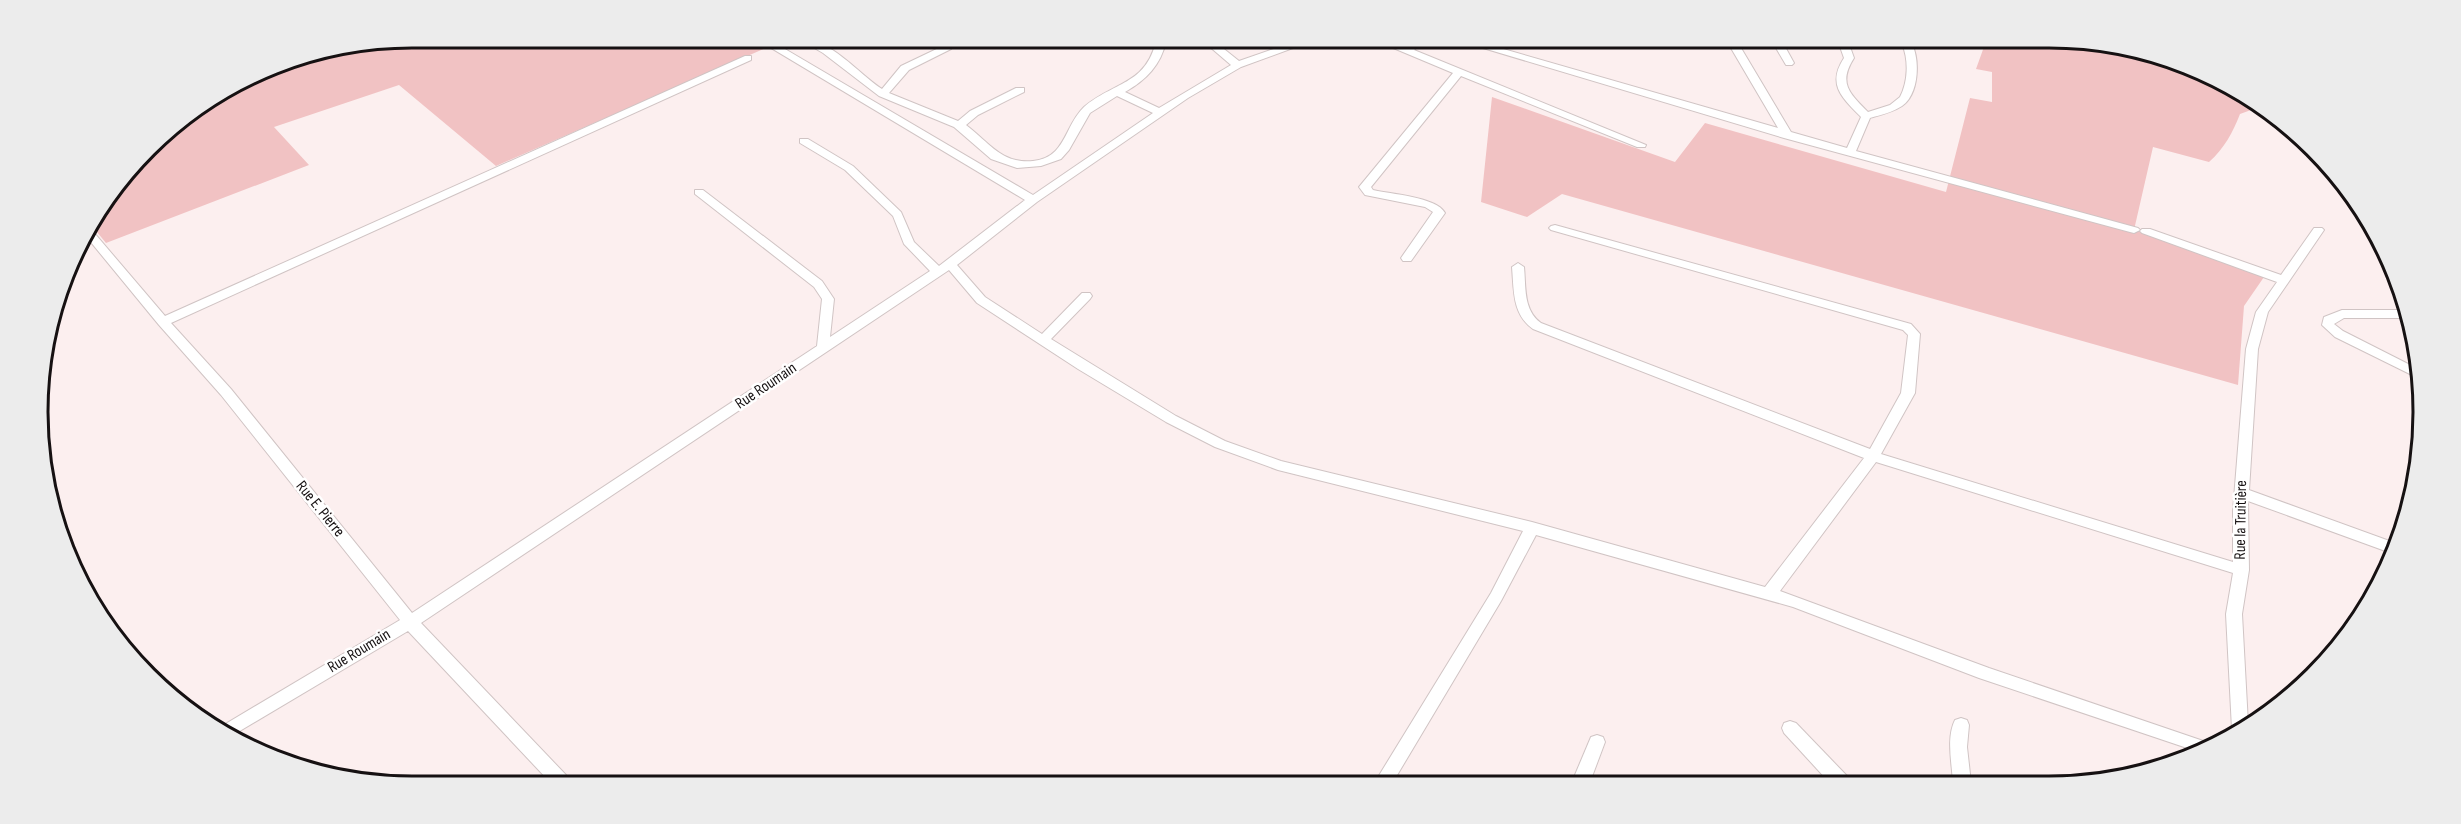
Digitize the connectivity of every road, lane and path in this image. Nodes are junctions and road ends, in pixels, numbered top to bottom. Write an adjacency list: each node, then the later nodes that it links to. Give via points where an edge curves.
1 (775, 48): 31 (street)
2 (832, 48): 22 (street)
3 (946, 48): 22 (street, via 905,68)
4 (1159, 48): 21 (street, via 1154,64)
5 (1217, 48): 18 (street)
6 (1285, 48): 14 (street, Rue Roumain)
7 (1399, 48): 15 (street)
8 (1410, 48): 15 (street)
9 (1488, 48): 26 (street)
10 (1735, 48): 26 (street)
11 (1780, 48): 17 (street)
12 (1845, 48): 24 (street, via 1849,58 1839,80)
13 (1909, 48): 24 (street, via 1910,90 1906,98 1900,104)
14 (1282, 49): 18 (street, Rue Roumain)
15 (1407, 51): 19 (street)
16 (748, 58): 41 (street)
17 (1789, 63)
18 (1238, 65): 23 (street, Rue Roumain)
19 (1460, 72): 28 (street); 35 (street, via 1365,187 1369,193 1428,204 1438,210)
20 (1020, 90): 25 (street, via 974,113)
21 (1118, 92): 23 (street); 25 (street, via 1083,113 1061,155 1032,165 1002,160)
22 (884, 94): 25 (street)
23 (1159, 112): 31 (street, Rue Roumain)
24 (1866, 116): 29 (street)
25 (959, 126)
26 (1788, 136): 29 (street)
27 (804, 141): 37 (street, via 849,168 902,220 911,246)
28 (1641, 145)
29 (1849, 152): 38 (street, via 2140,230)
30 (699, 192): 43 (street, via 826,293)
31 (1033, 200): 37 (street, Rue Roumain)
32 (1555, 228): 45 (street, via 1907,327 1914,334 1908,393)
33 (2318, 230): 38 (street, Rue la Truitière)
34 (93, 237): 41 (street, Rue E. Pierre)
35 (1407, 258)
36 (1518, 267): 45 (street, via 1524,313 1529,322)
37 (944, 268): 42 (street, via 981,300); 43 (street, Rue Roumain)
38 (2284, 280): 46 (street, Rue la Truitière, via 2262,312 2252,349)
39 (1086, 296): 42 (street)
40 (2400, 314): 44 (street, via 2342,315 2328,320 2328,325)
41 (163, 322): 51 (street, Rue E. Pierre, via 226,392)
42 (1043, 340): 47 (street, via 1171,419 1220,444 1278,465)
43 (823, 348): 51 (street, Rue Roumain)
44 (2411, 370)
45 (1873, 456): 49 (street); 50 (street)
46 (2241, 493): 48 (street); 49 (street, Rue la Truitière)
47 (1532, 528): 50 (street); 59 (street, via 1496,597)
48 (2387, 546)
49 (2241, 570): 52 (street, Rue la Truitière, via 2234,614)
50 (1769, 594): 57 (street)
51 (410, 622): 54 (street, Rue Roumain); 58 (street, Rue E. Pierre)
52 (2240, 722)
53 (1961, 725): 62 (street)
54 (231, 728)
55 (1790, 728): 61 (street)
56 (1597, 742): 60 (street)
57 (2197, 744)
58 (556, 776)
59 (1387, 776)
60 (1583, 776)
61 (1833, 776)
62 (1961, 776)

